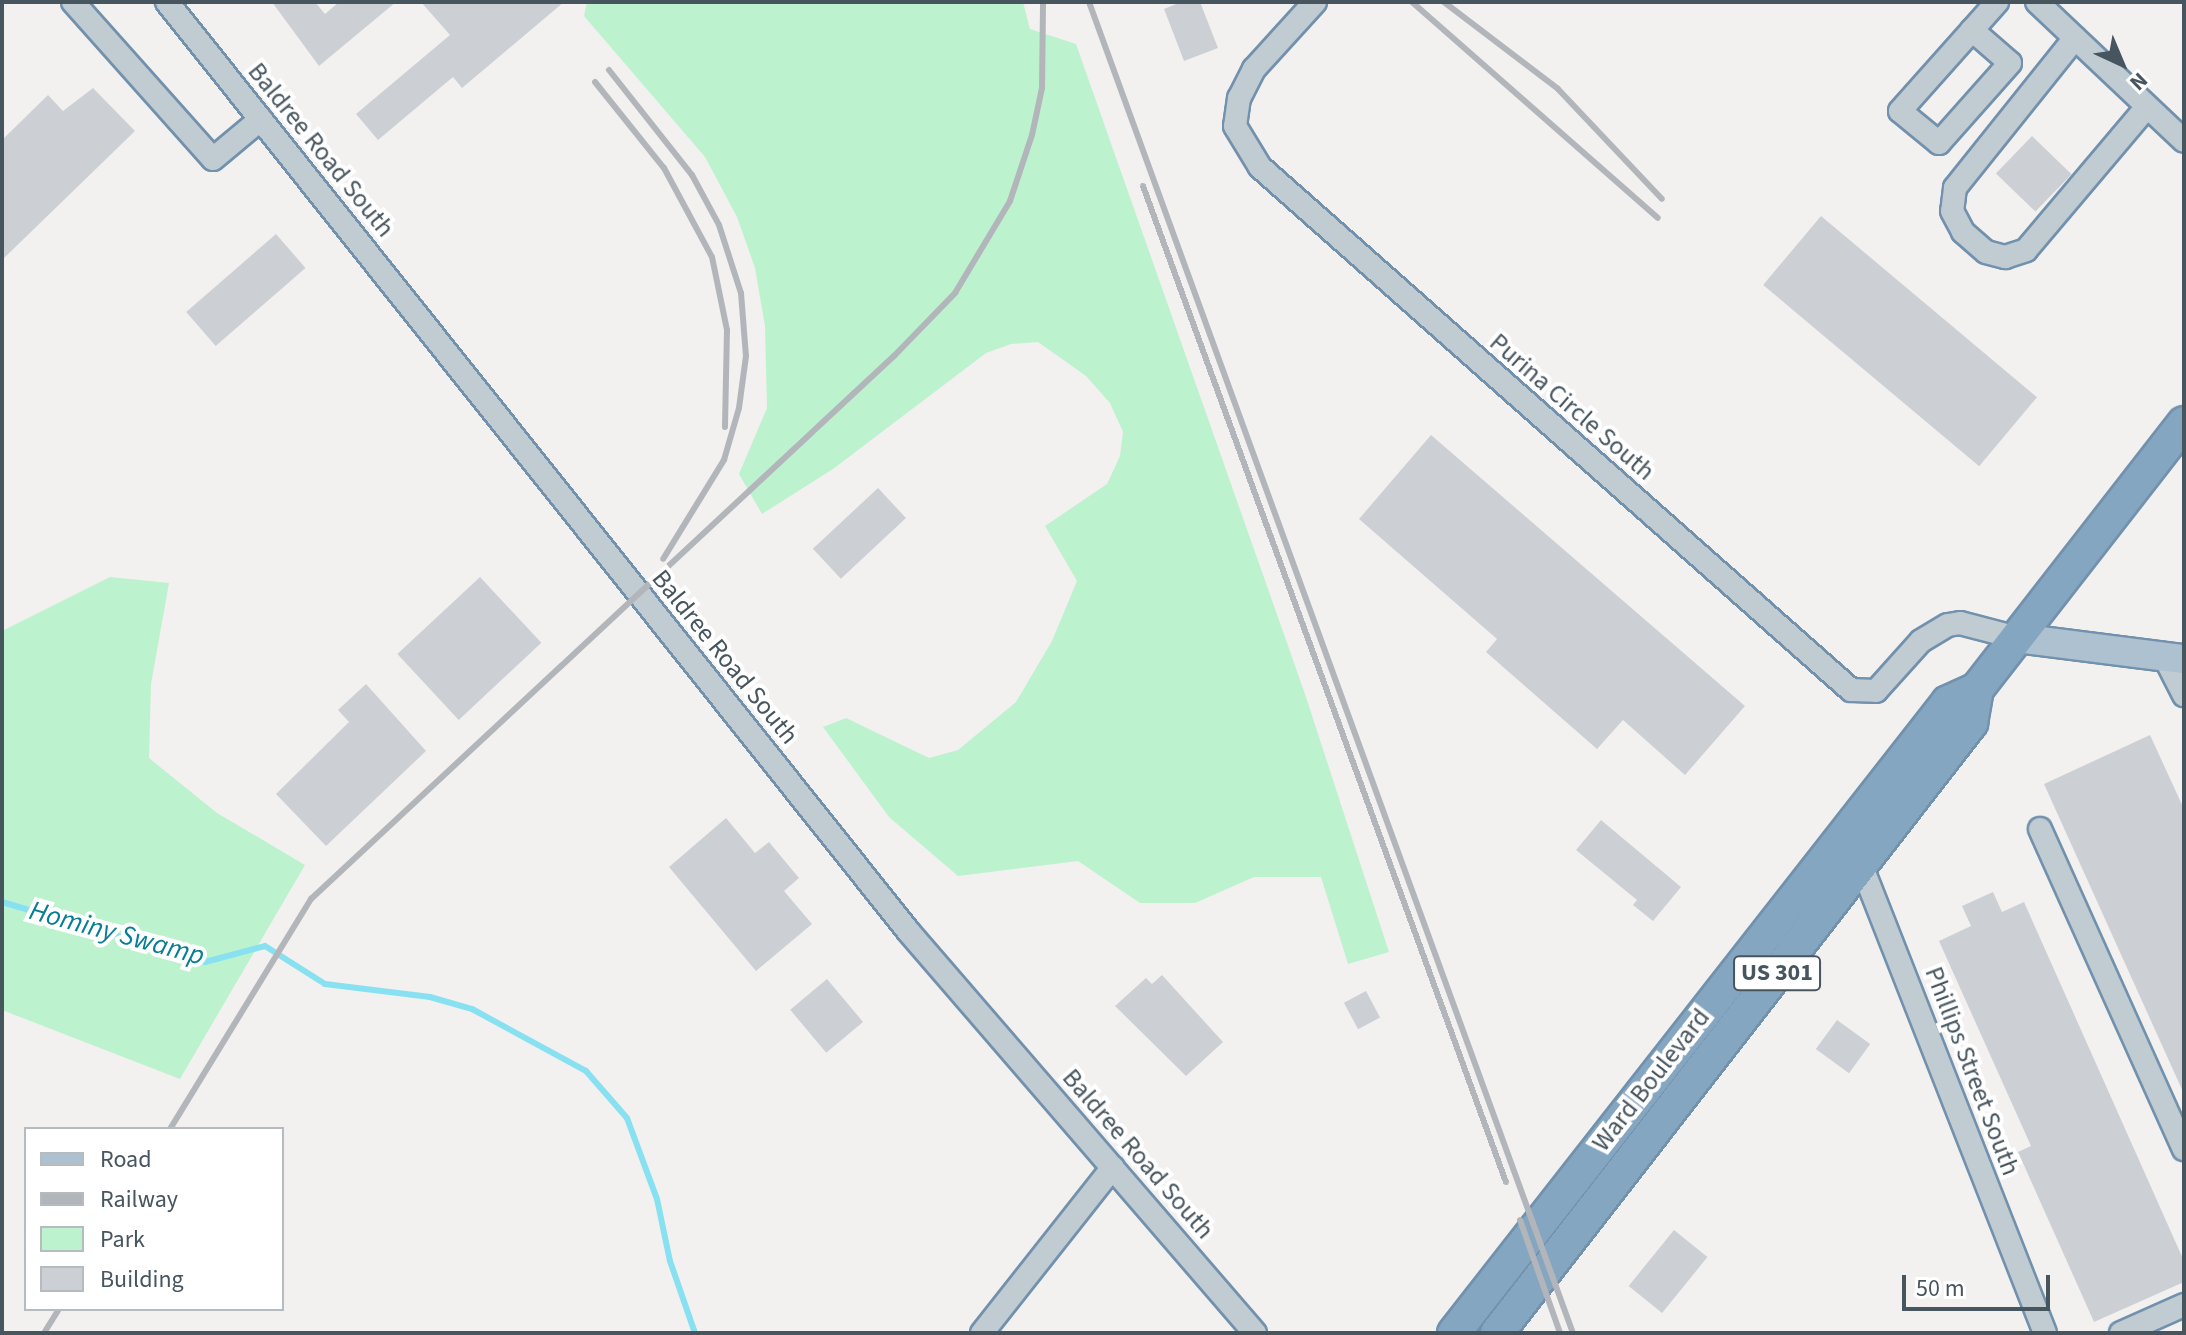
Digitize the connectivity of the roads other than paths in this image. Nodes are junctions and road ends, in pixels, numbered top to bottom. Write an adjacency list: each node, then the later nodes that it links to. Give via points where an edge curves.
1 (73, 2): 9 (street, via 213,159)
2 (167, 2): 9 (street, Baldree Road South)
3 (1315, 2): 12 (street, Purina Circle South, via 1254,69 1239,98 1235,126 1260,167 1851,690 1876,691 1921,641 1948,625 1960,623)
4 (1997, 2): 6 (street)
5 (2037, 2): 7 (street)
6 (1972, 30): 6 (street, via 1900,111 1939,143 2010,63)
7 (2075, 38): 8 (street); 8 (street, via 1955,188 1952,211 1963,232 1986,252 2005,257 2026,250)
8 (2147, 107): 10 (street)
9 (261, 119): 20 (street, Baldree Road South, via 848,857)
10 (2184, 141)
11 (2184, 423): 12 (highway, Ward Boulevard)
12 (2017, 638): 13 (main road); 14 (highway, Ward Boulevard)
13 (2174, 658): 15 (street)
14 (1977, 689): 17 (highway, Ward Boulevard / US 301, via 1948,702); 18 (highway, Ward Boulevard / US 301, via 1971,723)
15 (2184, 695)
16 (2040, 829): 19 (street)
17 (1847, 830): 18 (street, Phillips Street South); 24 (highway, Ward Boulevard / US 301)
18 (1861, 865): 25 (highway, Ward Boulevard / US 301); 26 (street, Phillips Street South)
19 (2184, 1149)
20 (1113, 1167): 22 (street); 23 (street, Baldree Road South)
21 (2184, 1305): 27 (street)
22 (982, 1333)
23 (1255, 1333)
24 (1454, 1333)
25 (1497, 1333)
26 (2045, 1333)
27 (2121, 1333)

